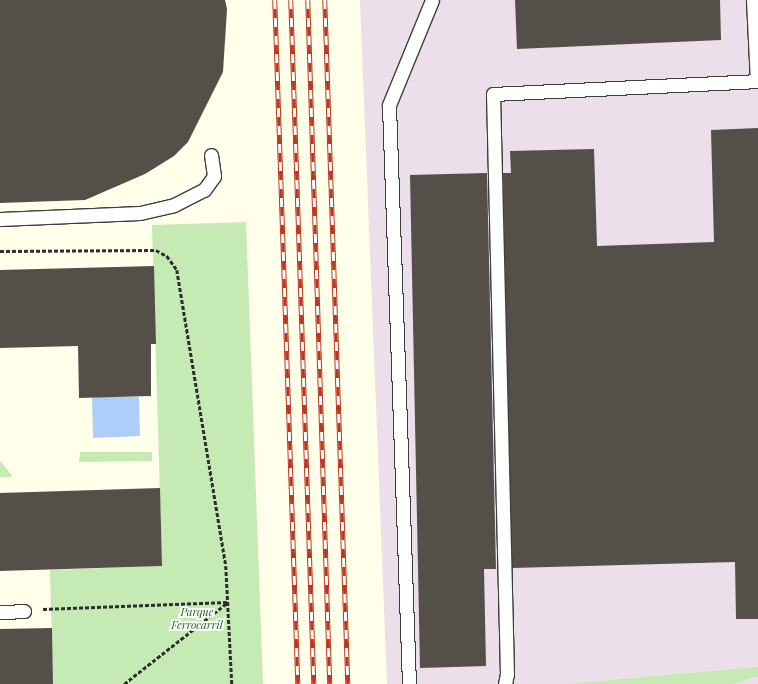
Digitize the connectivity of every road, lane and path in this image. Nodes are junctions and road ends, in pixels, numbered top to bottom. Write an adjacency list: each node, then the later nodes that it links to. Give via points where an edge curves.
1 (432, 0): 12 (lane, via 389,105)
2 (753, 0): 3 (lane)
3 (757, 80): 13 (lane, via 492,94 507,674)
4 (211, 155): 5 (lane, via 214,176 204,190 174,205 140,213)
5 (0, 219)
6 (0, 251): 7 (path, via 156,250 167,256 177,270 226,566)
7 (228, 602): 8 (path); 10 (path); 11 (path)
8 (24, 610): 9 (lane)
9 (0, 612)
10 (124, 684)
11 (232, 684)
12 (409, 684)
13 (505, 684)

